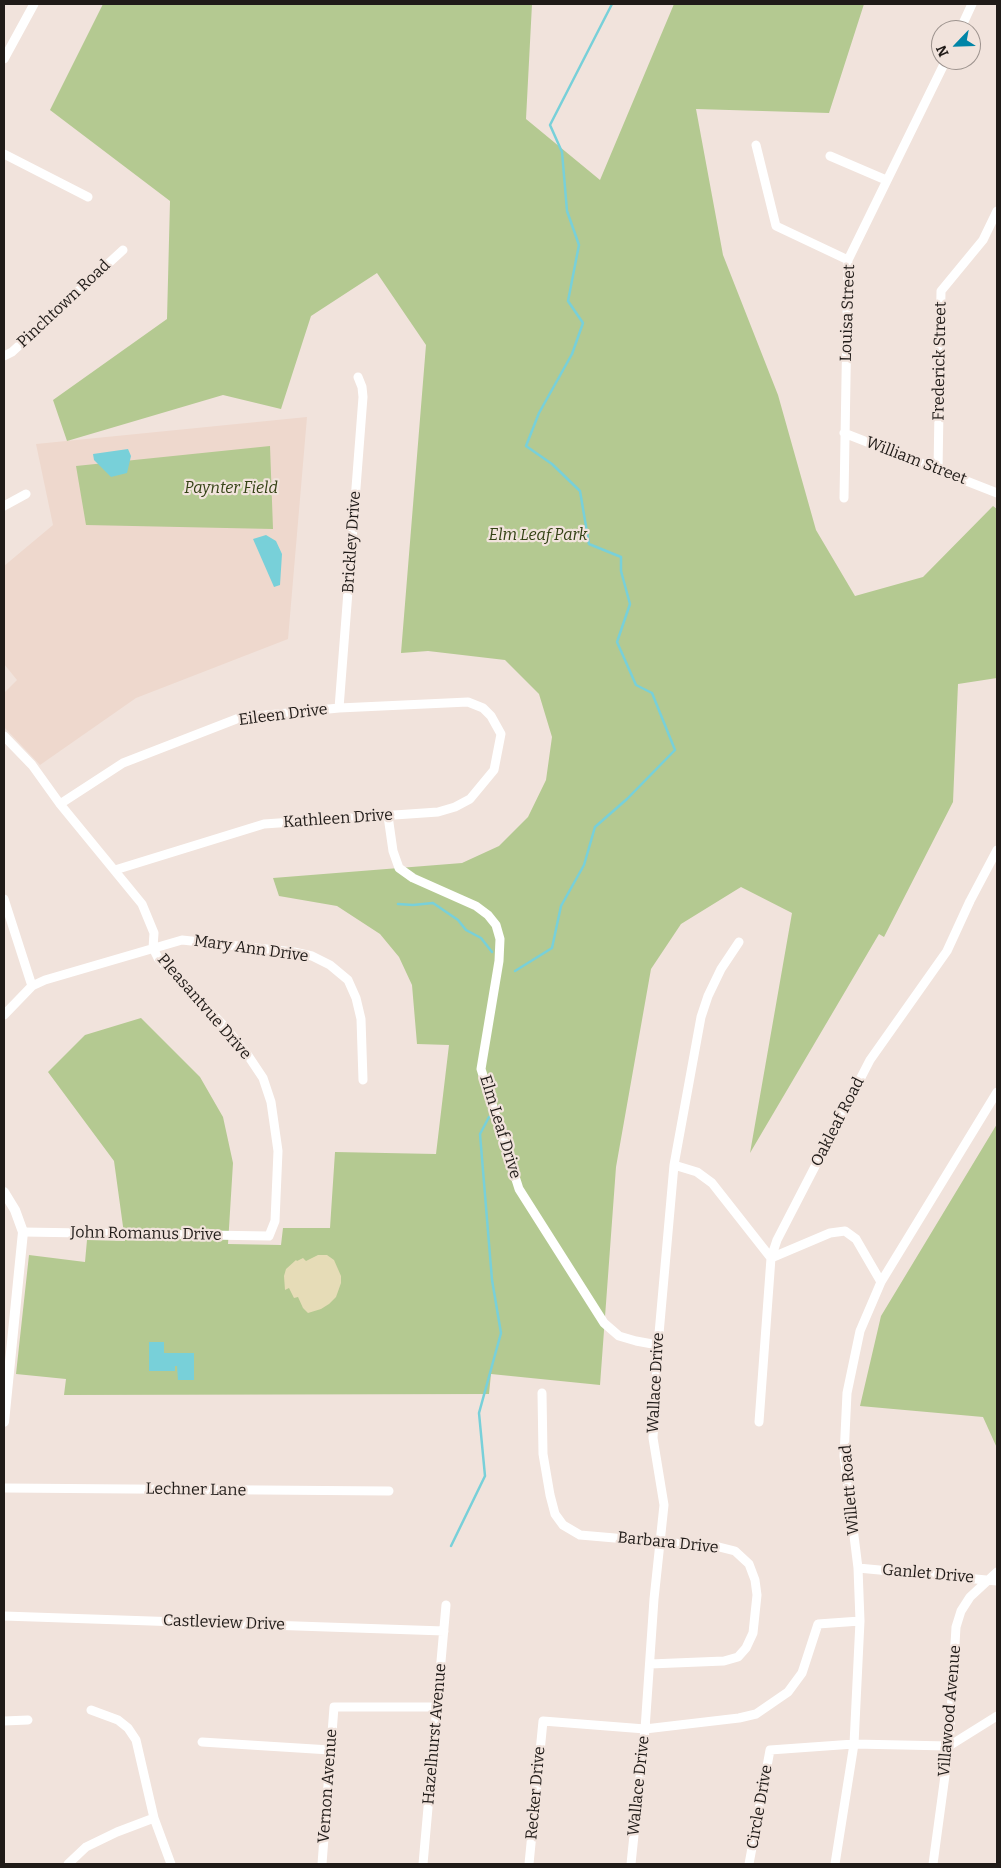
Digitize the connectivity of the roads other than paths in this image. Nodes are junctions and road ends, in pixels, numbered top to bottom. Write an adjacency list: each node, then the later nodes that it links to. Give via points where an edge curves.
1 (34, 4): 4 (street)
2 (972, 4): 3 (street)
3 (965, 20)
4 (4, 59)
5 (941, 70): 9 (street, Louisa Street)
6 (756, 145): 13 (street, via 776,226)
7 (4, 154): 10 (street)
8 (830, 156): 9 (street)
9 (886, 180): 13 (street, Louisa Street)
10 (88, 197)
11 (997, 211): 17 (street, Frederick Street, via 984,240 941,291)
12 (123, 250): 14 (street, Pinchtown Road)
13 (848, 260): 16 (street, Louisa Street)
14 (4, 356)
15 (358, 377): 22 (street, Brickley Drive, via 363,397)
16 (844, 433): 17 (street, William Street); 20 (street, Louisa Street)
17 (938, 470): 18 (street, William Street)
18 (993, 491)
19 (26, 494): 21 (street)
20 (844, 498)
21 (4, 506)
22 (339, 708): 23 (street, Eileen Drive, via 468,702 483,708); 25 (street, Eileen Drive, via 239,718 122,763)
23 (491, 716): 26 (street, Kathleen Drive, via 501,734 494,770 470,799 438,812)
24 (4, 736): 25 (street, Pleasantvue Drive, via 32,766)
25 (60, 804): 28 (street, Pleasantvue Drive)
26 (388, 816): 28 (street, Kathleen Drive, via 264,824); 42 (street, Elm Leaf Drive, via 399,868 413,878 476,906 496,925 500,939 499,961 481,1069 519,1189 604,1323 619,1336)
27 (997, 850): 40 (street, Oakleaf Road, via 947,951 870,1060 776,1240)
28 (115, 870): 31 (street, Pleasantvue Drive, via 142,904 154,933)
29 (4, 899): 32 (street)
30 (739, 942): 36 (street, Wallace Drive, via 708,996)
31 (153, 948): 32 (street, Mary Ann Drive); 34 (street, Mary Ann Drive, via 182,940 294,952 330,965 348,980 356,998 361,1019); 39 (street, Pleasantvue Drive, via 158,958 226,1028 263,1078 275,1121 278,1151 275,1221)
32 (32, 986): 33 (street, Mary Ann Drive)
33 (4, 1015)
34 (363, 1080)
35 (997, 1092): 41 (street, Willett Road)
36 (674, 1165): 40 (street, via 697,1172 712,1183); 42 (street, Wallace Drive)
37 (4, 1192): 38 (street)
38 (23, 1232): 39 (street, John Romanus Drive); 44 (street)
39 (269, 1236)
40 (771, 1258): 41 (street, via 830,1232 845,1231 856,1239); 46 (street, Oakleaf Road)
41 (881, 1282): 50 (street, Willett Road, via 860,1331 847,1393 844,1456)
42 (658, 1345): 49 (street, Wallace Drive, via 652,1438 664,1505)
43 (542, 1393): 49 (street, Barbara Drive, via 543,1454 555,1514 563,1525 580,1535)
44 (5, 1405): 45 (street)
45 (4, 1422)
46 (759, 1422)
47 (4, 1488): 48 (street, Lechner Lane)
48 (389, 1491)
49 (661, 1541): 57 (street, Wallace Drive); 57 (street, Barbara Drive, via 734,1551 749,1564 757,1595 753,1633 738,1657 724,1661)
50 (858, 1568): 52 (street, Ganlet Drive); 55 (street, Willett Road)
51 (997, 1572): 52 (street, Villawood Avenue)
52 (993, 1580): 66 (street, Villawood Avenue, via 970,1597 960,1611 956,1627)
53 (446, 1605): 56 (street, Hazelhurst Avenue)
54 (4, 1616): 56 (street, Castleview Drive)
55 (860, 1620): 63 (street, via 818,1624 802,1673 788,1692 756,1714); 65 (street, Willett Road)
56 (444, 1630): 58 (street, Hazelhurst Avenue)
57 (650, 1664): 63 (street, Wallace Drive)
58 (438, 1707): 67 (street, Vernon Avenue, via 334,1707); 72 (street, Hazelhurst Avenue)
59 (91, 1710): 68 (street, via 118,1720 136,1740)
60 (997, 1716): 66 (street)
61 (28, 1720): 62 (street)
62 (4, 1721)
63 (644, 1729): 73 (street, Recker Drive, via 542,1721); 74 (street, Wallace Drive)
64 (202, 1742): 67 (street)
65 (854, 1744): 66 (street); 75 (street, Circle Drive, via 770,1750); 76 (street, Willett Road)
66 (949, 1746): 77 (street, Villawood Avenue)
67 (330, 1750): 71 (street, Vernon Avenue)
68 (154, 1818): 69 (street, via 86,1847); 70 (street)
69 (68, 1864)
70 (171, 1864)
71 (322, 1864)
72 (423, 1864)
73 (529, 1864)
74 (631, 1864)
75 (750, 1864)
76 (835, 1864)
77 (933, 1864)

